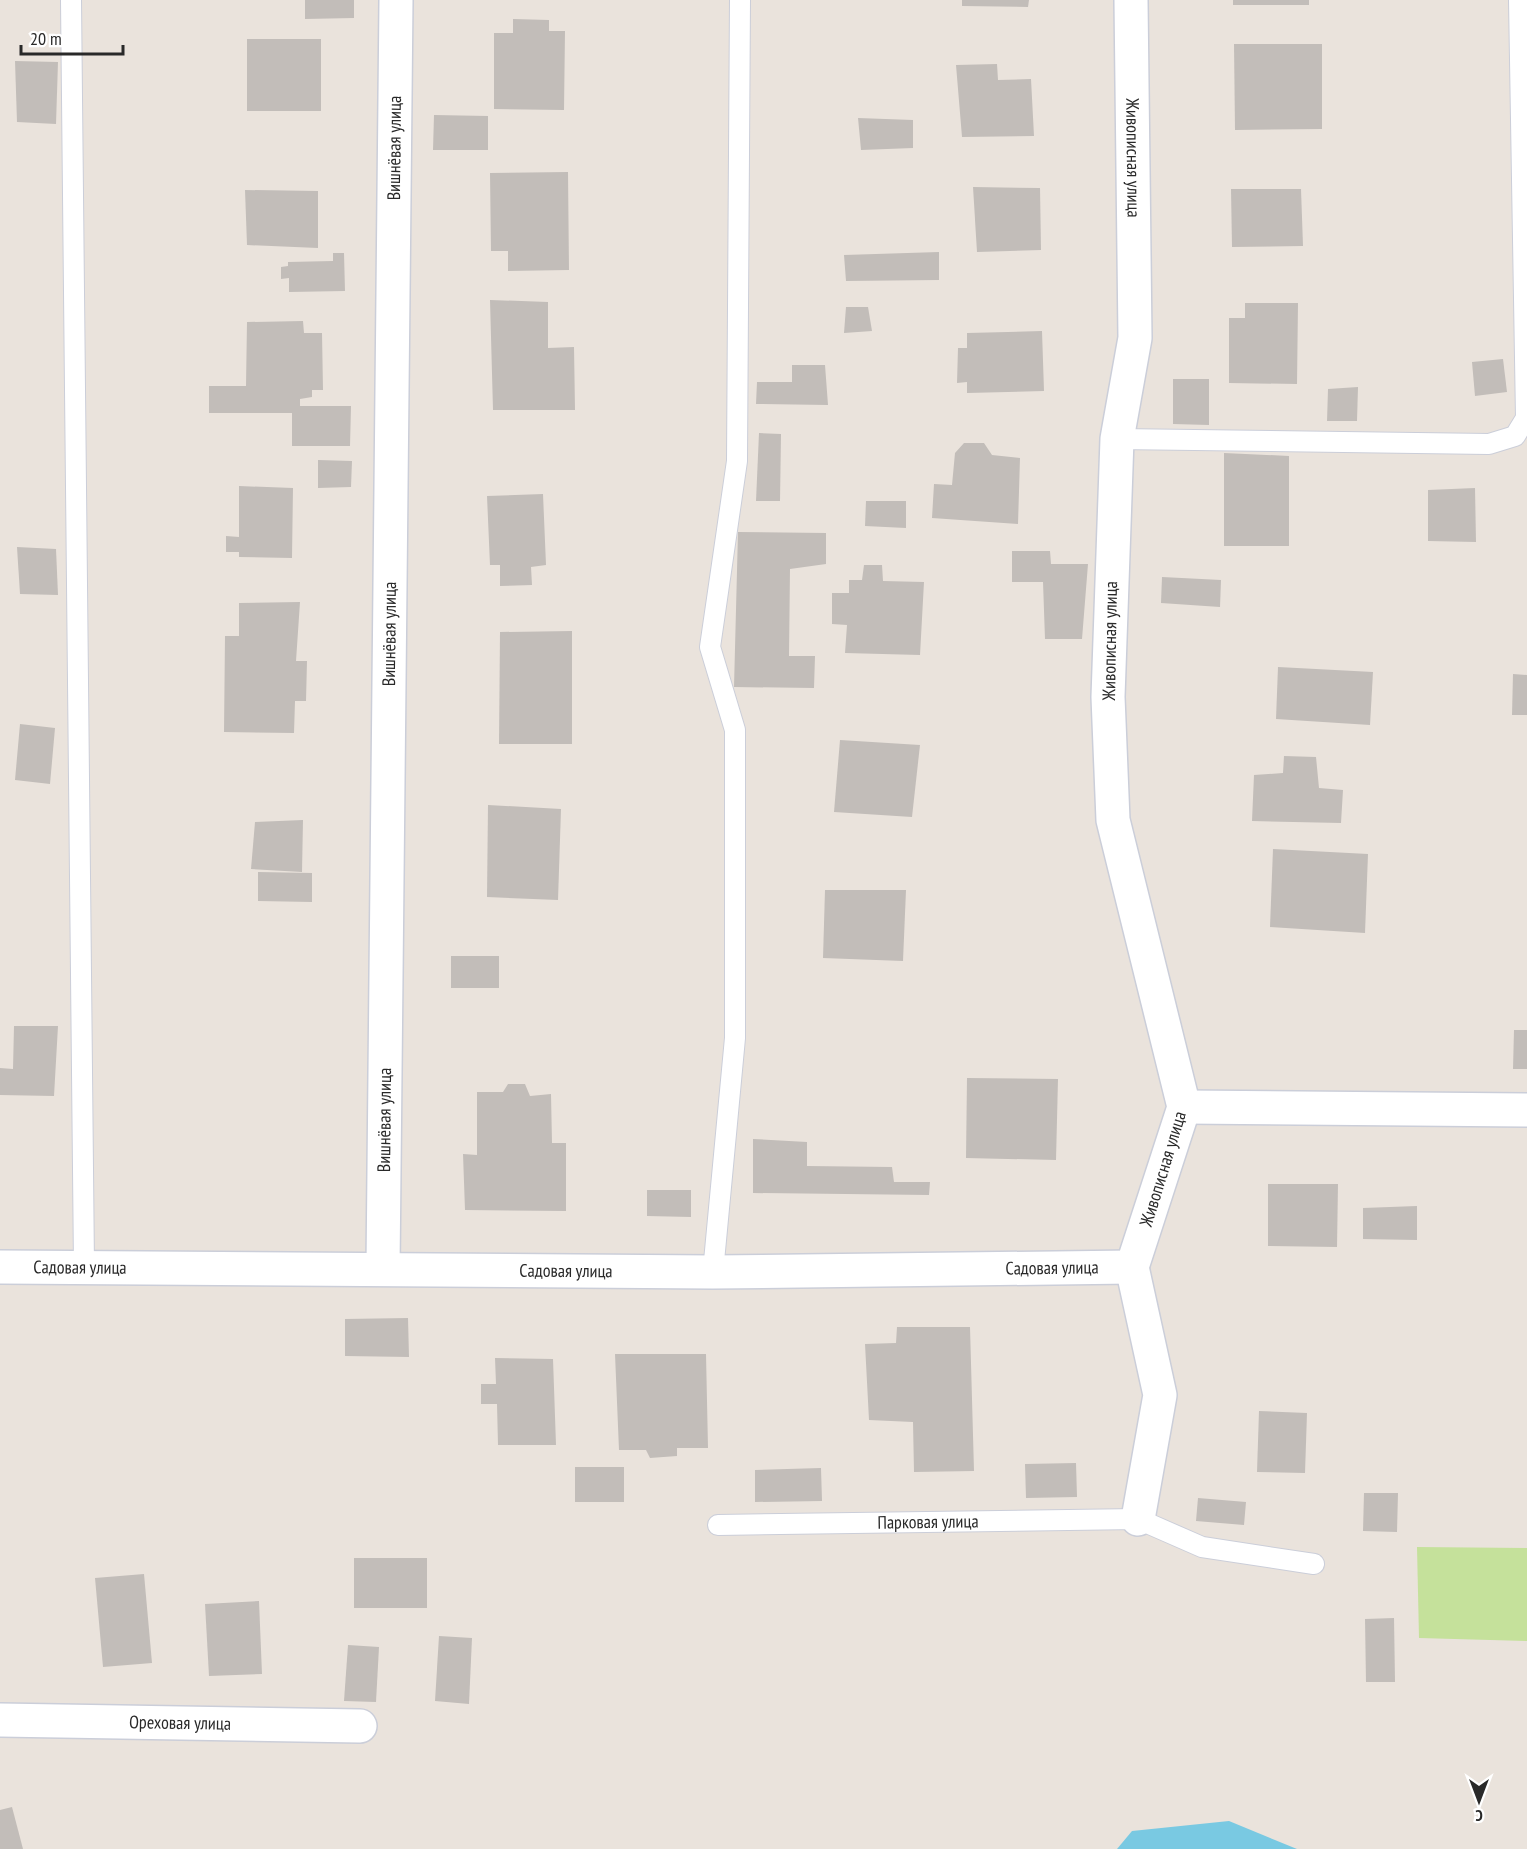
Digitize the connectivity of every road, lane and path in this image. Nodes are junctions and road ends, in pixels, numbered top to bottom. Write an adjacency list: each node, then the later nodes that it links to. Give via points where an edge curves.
1 (71, 0): 9 (lane)
2 (396, 0): 12 (street, Вишнёвая улица)
3 (740, 0): 13 (lane, via 737,461 710,647 735,730 735,1038)
4 (1131, 0): 6 (street, Живописная улица, via 1135,338)
5 (1519, 0): 6 (lane, via 1526,418 1515,436 1489,444)
6 (1117, 439): 7 (street, Живописная улица, via 1108,697 1113,820)
7 (1184, 1107): 8 (street); 11 (street, Живописная улица)
8 (1527, 1110)
9 (84, 1266): 10 (street, Садовая улица); 12 (street, Садовая улица)
10 (0, 1267)
11 (1132, 1267): 13 (street, Садовая улица); 14 (street, via 1160,1395)
12 (383, 1268): 13 (street, Садовая улица)
13 (713, 1272)
14 (1138, 1519): 15 (lane, Парковая улица); 16 (lane, via 1202,1547)
15 (718, 1525)
16 (1314, 1564)
17 (0, 1720): 18 (street, Ореховая улица)
18 (360, 1726)

